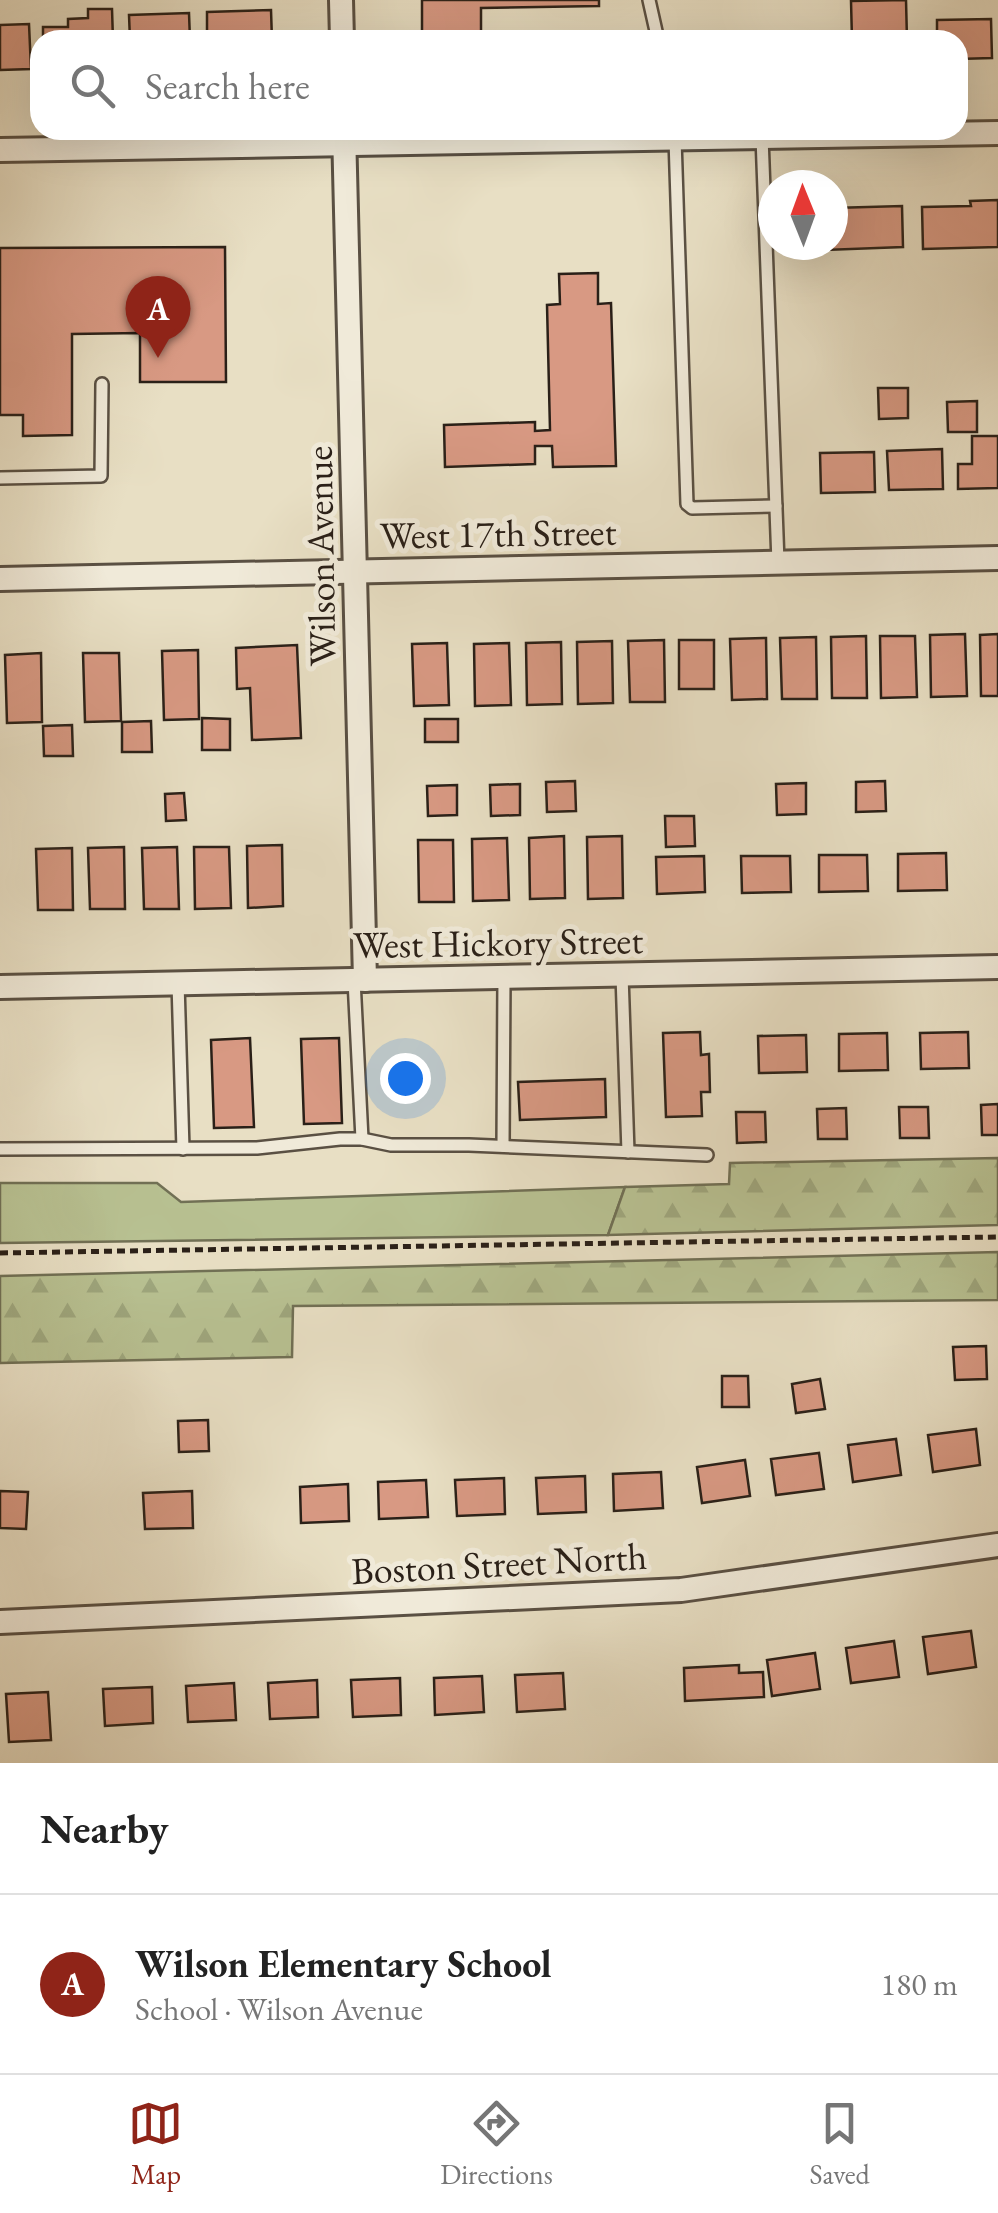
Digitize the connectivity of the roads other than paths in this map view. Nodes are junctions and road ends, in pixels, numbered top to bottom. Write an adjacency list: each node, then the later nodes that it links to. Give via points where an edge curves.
1 (341, 0): 3 (street)
2 (650, 0): 4 (lane)
3 (342, 30)
4 (656, 30)
5 (968, 134): 6 (street)
6 (998, 134)
7 (265, 140): 11 (street)
8 (345, 140): 17 (street, Wilson Avenue)
9 (674, 140): 14 (lane, via 687,504)
10 (762, 140): 14 (lane)
11 (0, 150)
12 (102, 384): 13 (lane, via 101,476)
13 (0, 478)
14 (776, 506): 16 (lane)
15 (998, 558): 16 (street, West 17th Street)
16 (778, 563): 17 (street, West 17th Street)
17 (355, 572): 18 (street, West 17th Street); 22 (street, Wilson Avenue)
18 (0, 579)
19 (998, 967): 20 (street, West Hickory Street)
20 (622, 974): 21 (street, West Hickory Street); 29 (lane)
21 (504, 977): 22 (street, West Hickory Street); 26 (lane)
22 (360, 980): 23 (street, West Hickory Street); 25 (lane)
23 (178, 983): 24 (street, West Hickory Street); 28 (lane)
24 (0, 987)
25 (362, 1139): 26 (lane, via 392,1146); 28 (lane)
26 (503, 1146): 29 (lane)
27 (0, 1149): 28 (lane)
28 (182, 1149)
29 (628, 1152): 30 (lane)
30 (708, 1155)
31 (998, 1545): 32 (street, Boston Street North, via 680,1590)
32 (0, 1622)

